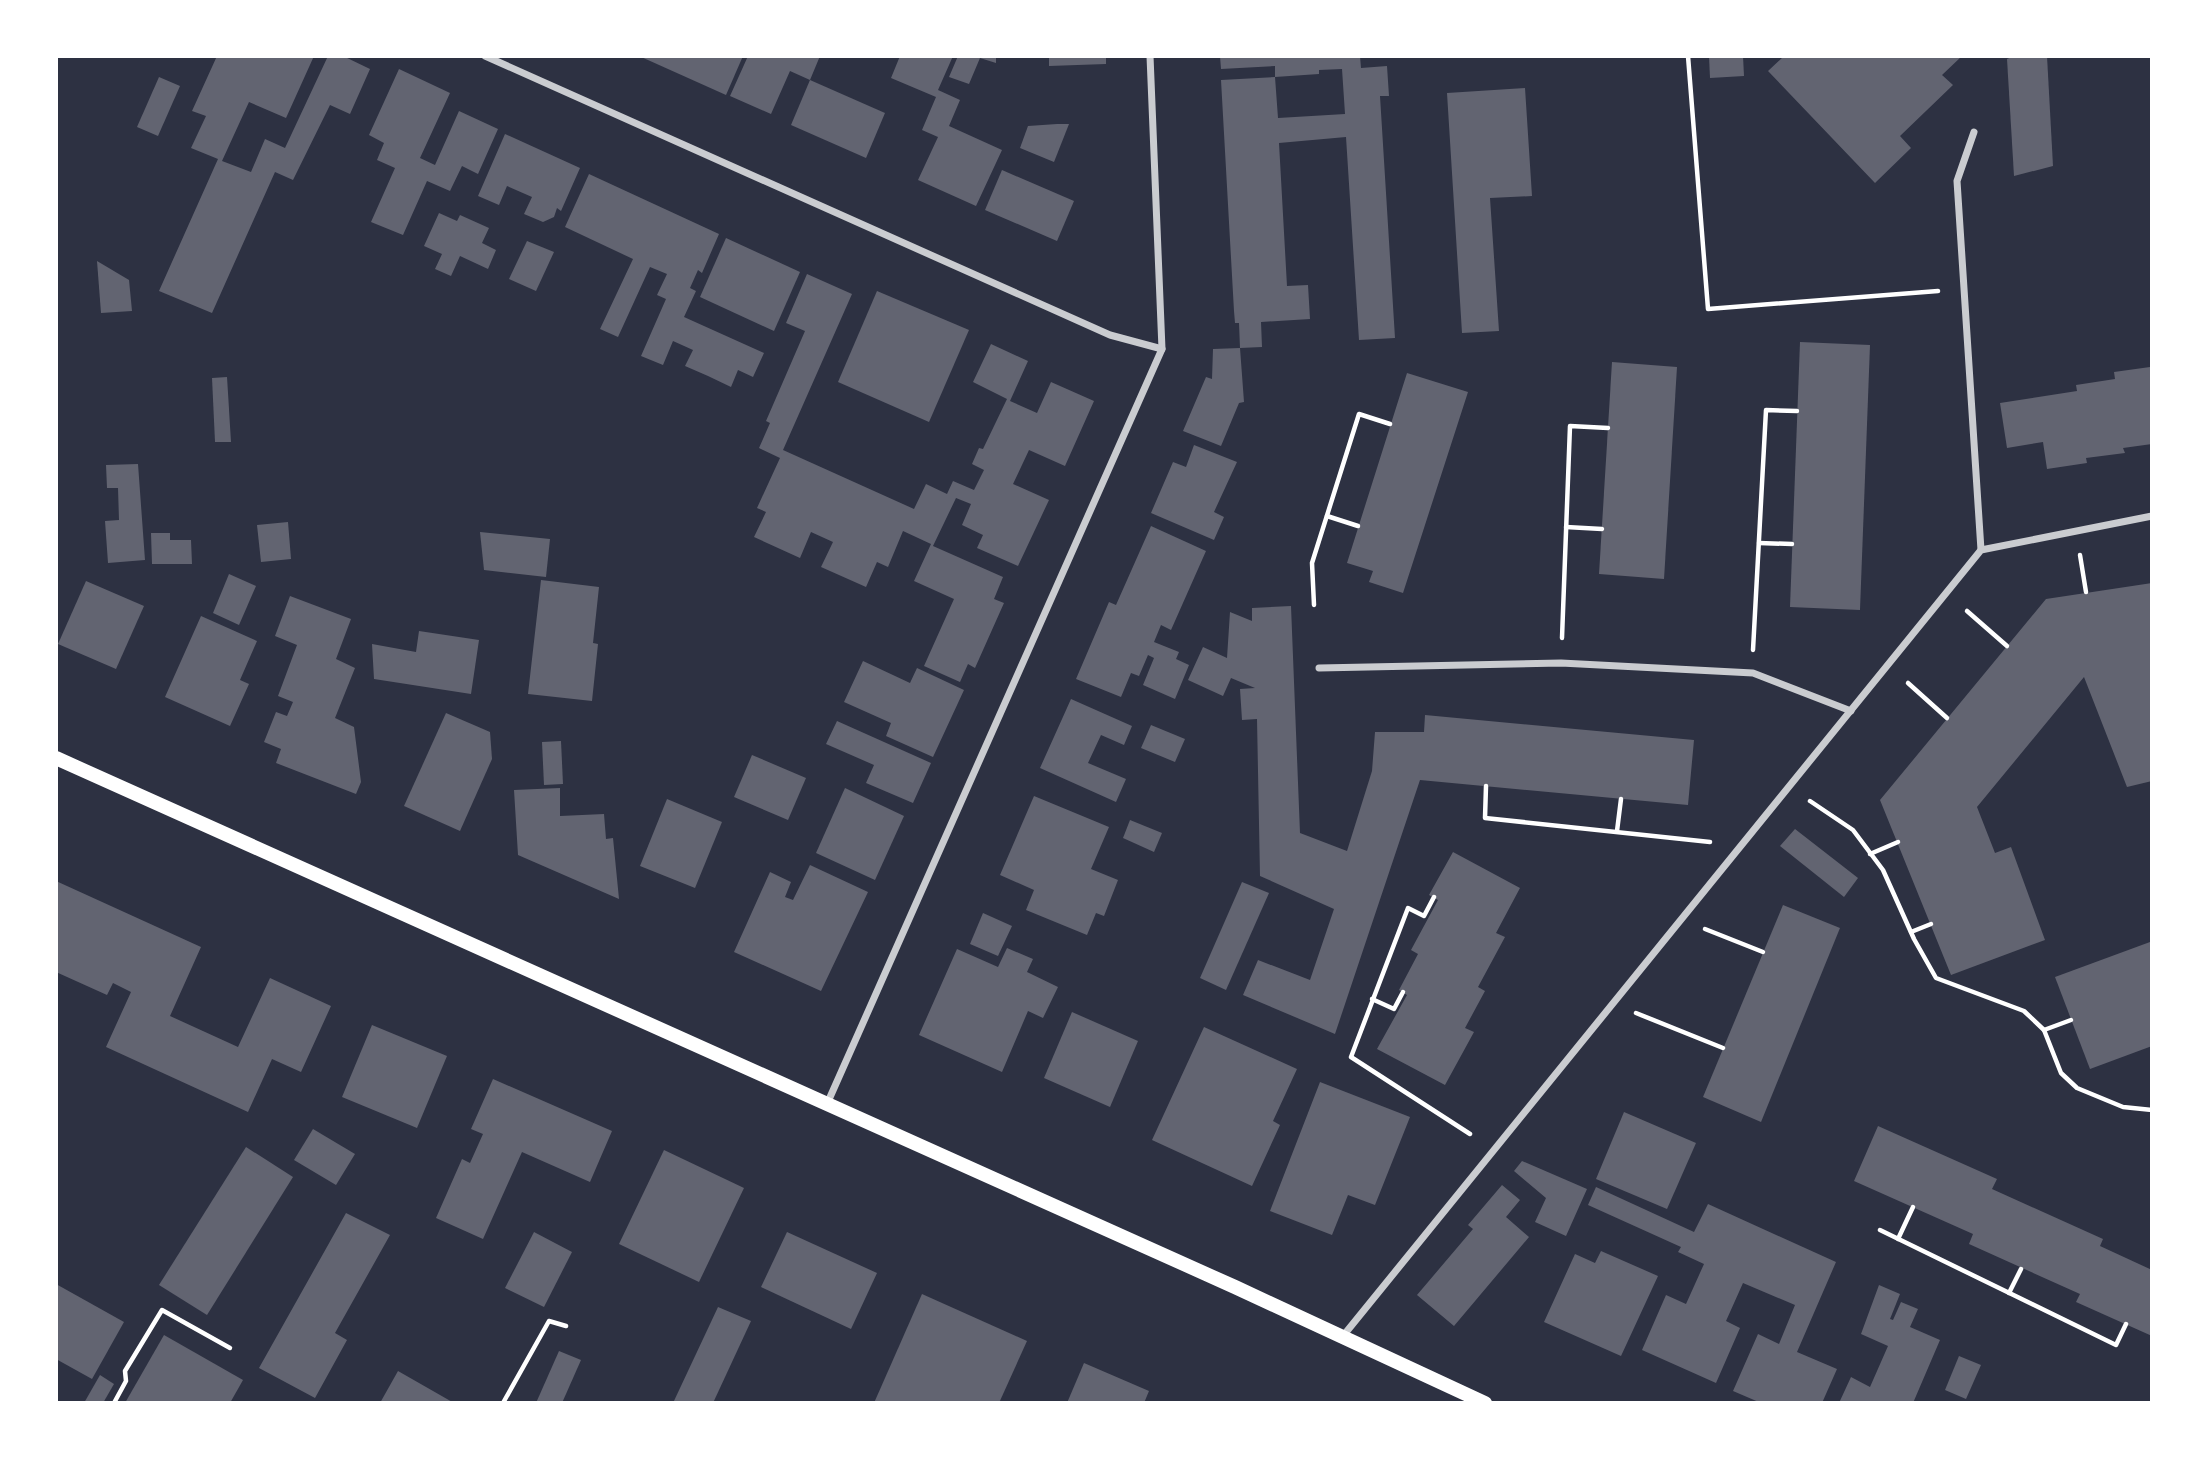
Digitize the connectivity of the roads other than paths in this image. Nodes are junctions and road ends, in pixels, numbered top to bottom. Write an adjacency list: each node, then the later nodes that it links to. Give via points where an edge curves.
1 (485, 56): 4 (street, via 1110,335)
2 (1150, 56): 4 (street)
3 (1975, 132): 6 (street, via 1956,181)
4 (1162, 349): 10 (street)
5 (2152, 516): 6 (street)
6 (1981, 550): 8 (street)
7 (1319, 668): 8 (street, via 1561,663 1753,673)
8 (1851, 711): 11 (street)
9 (56, 758): 10 (main road)
10 (827, 1104): 11 (main road)
11 (1343, 1336): 12 (main road)
12 (1485, 1403)

